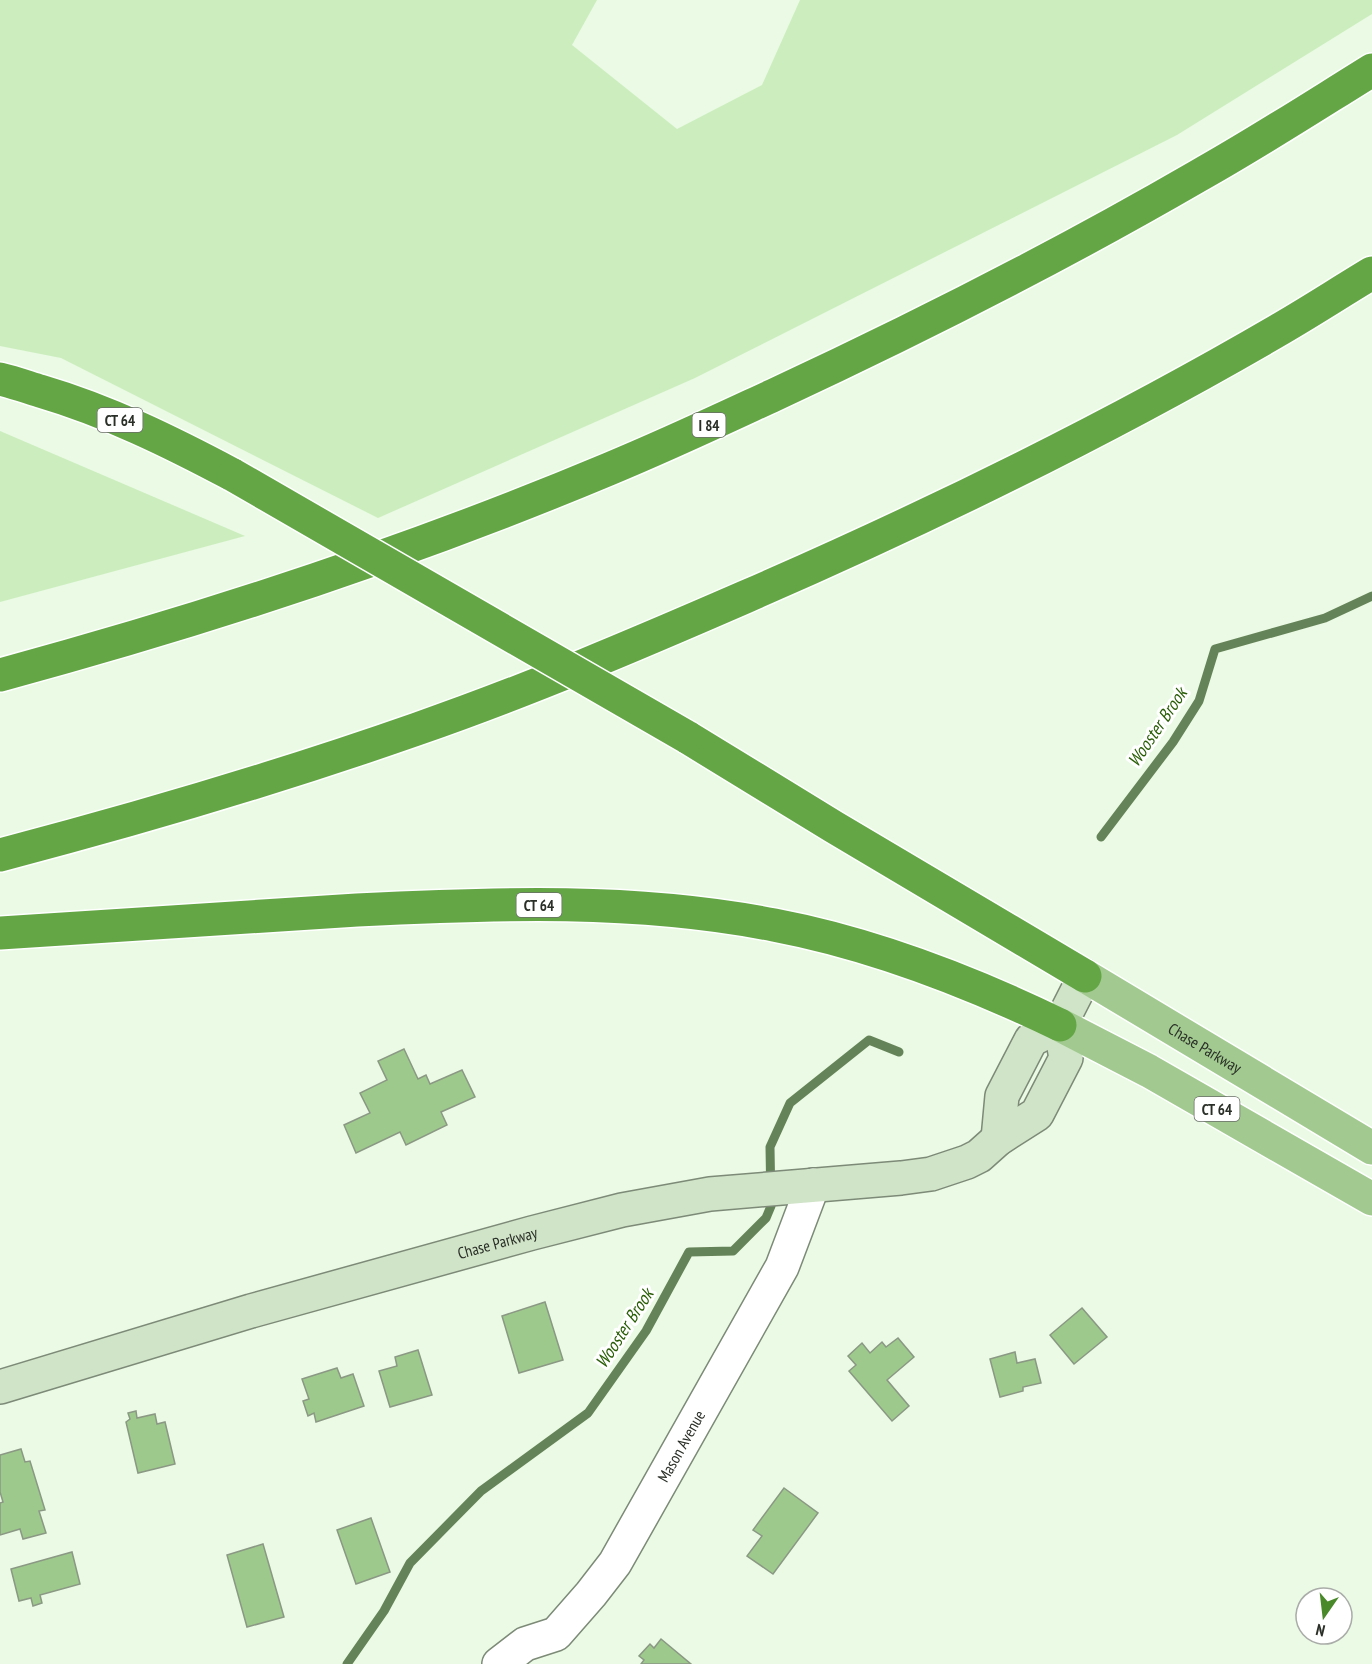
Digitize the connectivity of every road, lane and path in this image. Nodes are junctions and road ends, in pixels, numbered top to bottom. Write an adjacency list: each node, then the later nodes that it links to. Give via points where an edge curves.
1 (1372, 70): 4 (highway, I 84, via 1084,240 850,360 631,460 482,520 233,608)
2 (1372, 273): 5 (highway, via 1284,327 1045,457 922,517 674,628 420,728 154,813)
3 (0, 379): 7 (highway, CT 64, bridge, via 127,422 233,475 687,737)
4 (0, 675)
5 (0, 855)
6 (0, 933): 8 (highway, CT 64, via 427,907 656,909 751,921 850,942 982,989)
7 (1084, 976): 8 (main road); 9 (main road, Chase Parkway / CT 64)
8 (1060, 1025): 10 (main road, Chase Parkway, via 1066,1058 1036,1114 979,1156 931,1174); 11 (main road, CT 64, via 1160,1076)
9 (1372, 1148)
10 (813, 1185): 12 (main road, Chase Parkway, via 658,1202 569,1223 251,1311); 13 (street, Mason Avenue, via 782,1267 615,1563 556,1634 525,1644)
11 (1372, 1199)
12 (0, 1387)
13 (499, 1664)

